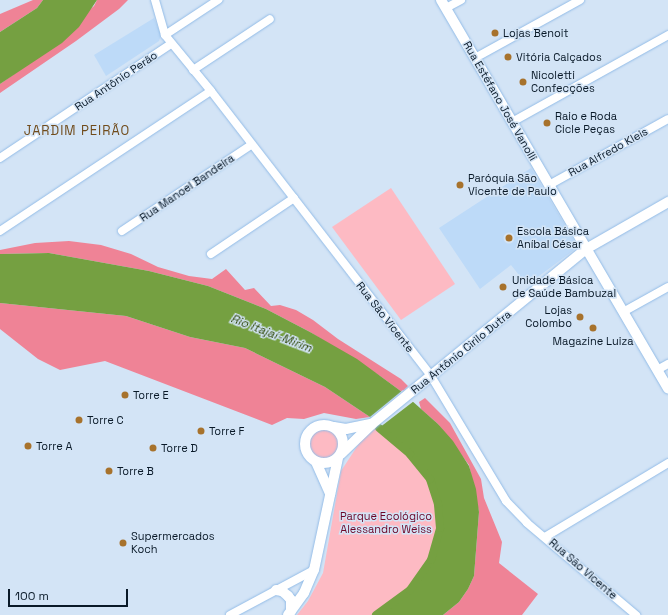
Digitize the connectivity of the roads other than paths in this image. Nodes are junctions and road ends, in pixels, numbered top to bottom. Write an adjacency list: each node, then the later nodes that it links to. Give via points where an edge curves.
1 (155, 0): 7 (street, Rua São Vicente)
2 (218, 0): 7 (street)
3 (461, 0): 5 (street)
4 (580, 0): 10 (street)
5 (444, 4): 10 (main road, Rua Estéfano José Vanolli)
6 (270, 18): 11 (street)
7 (165, 35): 9 (street, Rua São Vicente)
8 (668, 35): 14 (street)
9 (171, 44): 11 (street, Rua São Vicente); 16 (street, Rua Antônio Perão)
10 (475, 58): 14 (main road, Rua Estéfano José Vanolli)
11 (193, 70): 12 (street, Rua São Vicente)
12 (211, 91): 15 (street, Rua São Vicente); 20 (street)
13 (668, 119): 17 (street, Rua Alfredo Kleis)
14 (512, 122): 17 (main road, Rua Estéfano José Vanolli)
15 (251, 145): 18 (street, Rua São Vicente); 21 (street, Rua Manoel Bandeira)
16 (0, 158)
17 (549, 185): 22 (main road, Rua Estéfano José Vanolli)
18 (294, 198): 23 (street); 28 (street, Rua São Vicente)
19 (668, 202): 22 (main road, Rua Antônio Cirilo Dutra)
20 (0, 231)
21 (122, 231)
22 (586, 249): 25 (main road, Rua Estéfano José Vanolli); 28 (main road, Rua Antônio Cirilo Dutra)
23 (211, 254)
24 (668, 287): 25 (street)
25 (623, 312): 27 (main road, Rua Estéfano José Vanolli)
26 (668, 364): 27 (street)
27 (657, 370): 29 (main road, Rua Estéfano José Vanolli)
28 (431, 376): 30 (main road, Rua Antônio Cirilo Dutra); 36 (street, Rua São Vicente, via 506,501 517,514)
29 (668, 390)
30 (373, 423): 31 (main road, Rua Antônio Cirilo Dutra, via 346,429); 32 (main road, Rua Antônio Cirilo Dutra)
31 (334, 428): 32 (main road, via 343,442); 33 (main road, via 321,425 314,427 306,437 304,443 307,454)
32 (340, 456): 33 (main road, via 327,464); 35 (main road)
33 (316, 462): 35 (main road)
34 (668, 463): 36 (street)
35 (330, 494): 37 (main road)
36 (545, 537): 41 (street, Rua São Vicente)
37 (314, 570): 38 (street); 39 (main road, via 304,593)
38 (276, 590): 39 (main road, via 282,591 291,600); 40 (street)
39 (290, 613)
40 (230, 615)
41 (636, 615)

